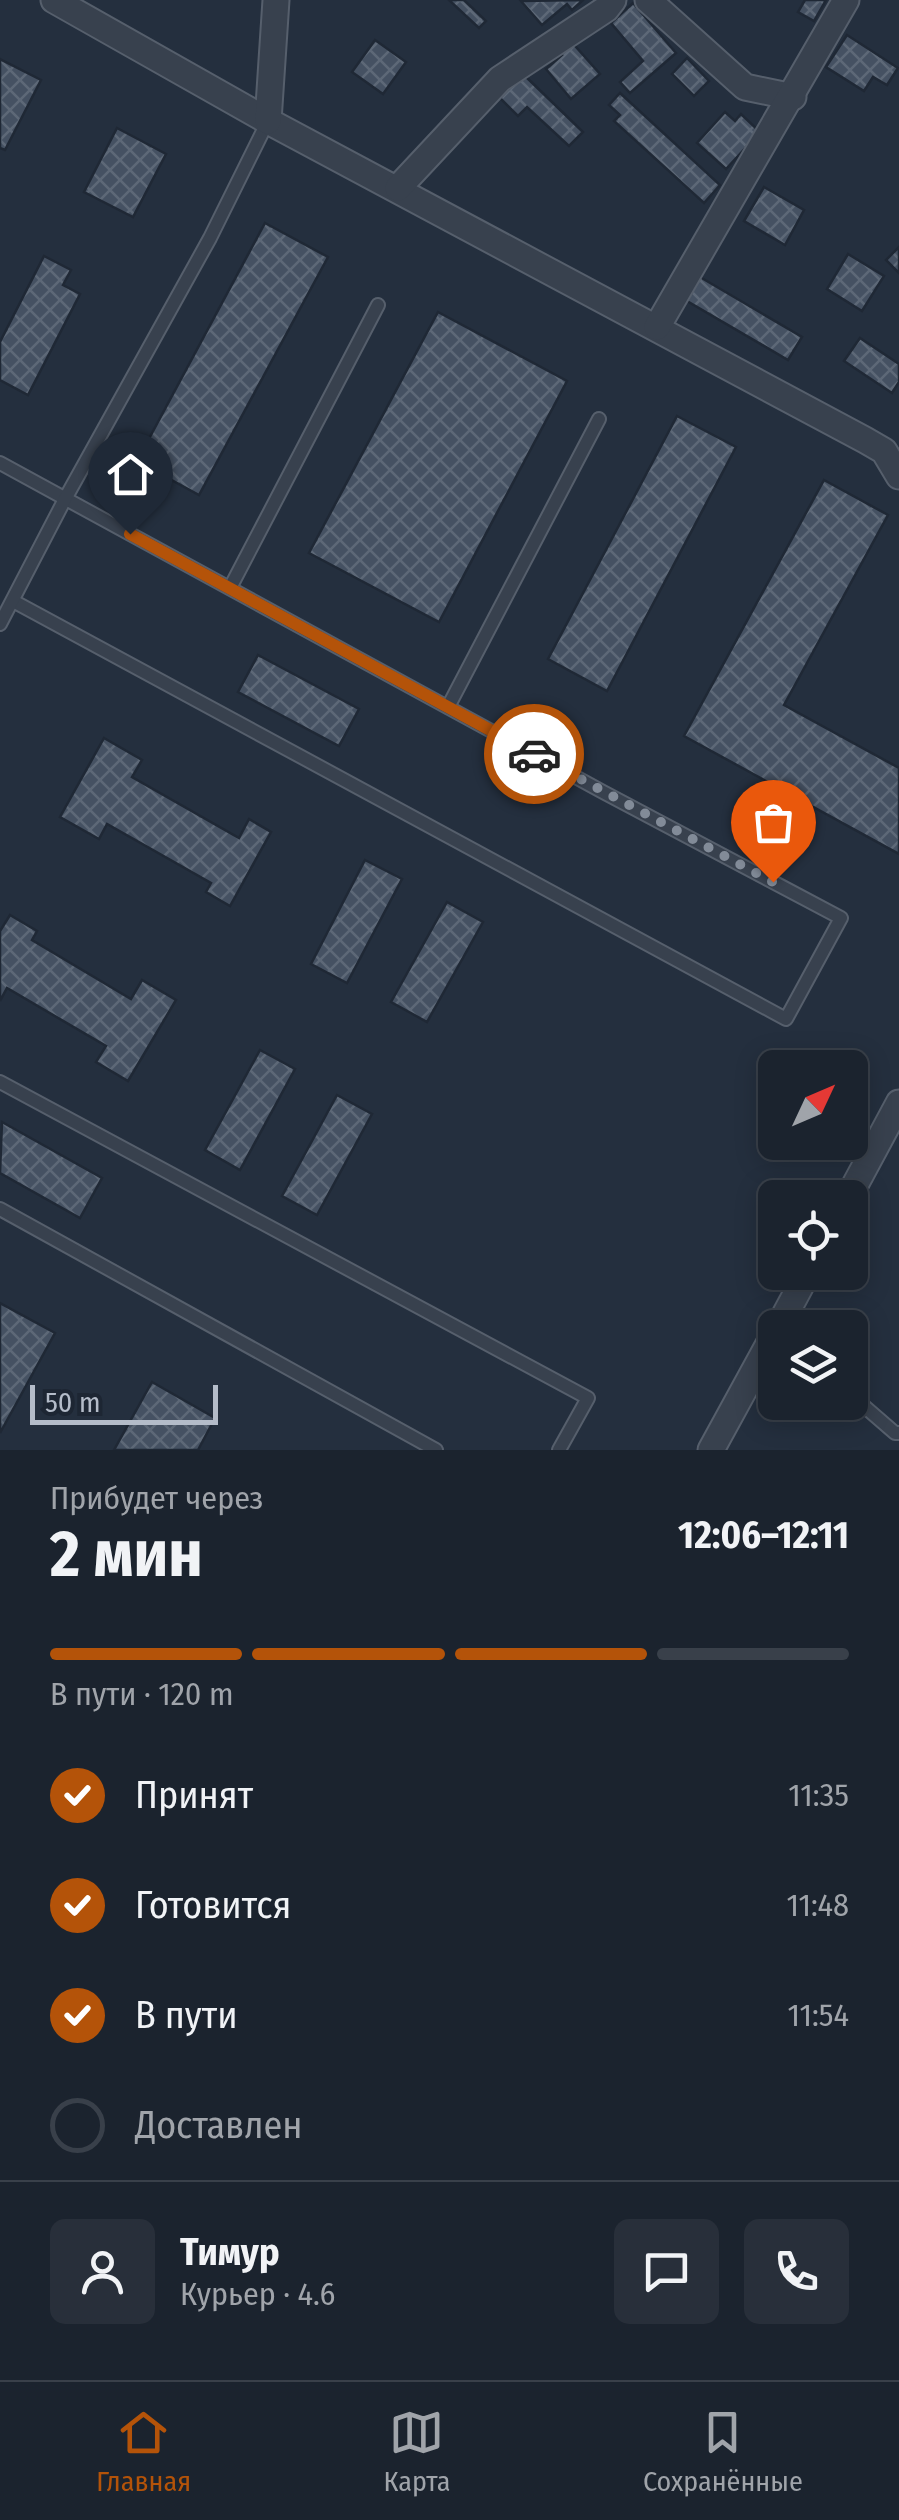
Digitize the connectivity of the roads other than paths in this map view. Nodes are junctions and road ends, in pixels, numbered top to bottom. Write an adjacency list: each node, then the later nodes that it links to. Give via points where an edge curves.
1 (54, 0): 7 (street)
2 (276, 0): 7 (street)
3 (612, 0): 8 (street, via 500,79)
4 (648, 0): 6 (street, via 745,87)
5 (846, 0): 6 (street)
6 (793, 97): 10 (street)
7 (268, 121): 8 (street); 14 (lane)
8 (398, 188): 10 (street)
9 (378, 305): 15 (lane)
10 (657, 328): 13 (street, via 884,451)
11 (599, 420): 18 (lane)
12 (0, 463): 14 (lane)
13 (899, 476)
14 (65, 498): 15 (lane); 16 (lane)
15 (230, 588): 18 (lane)
16 (14, 601): 17 (lane); 18 (lane, via 786,1020 841,918)
17 (0, 624)
18 (448, 707)
19 (0, 1082): 27 (lane, via 588,1398)
20 (899, 1102): 21 (street)
21 (858, 1180)
22 (0, 1209): 26 (lane)
23 (758, 1365): 28 (street)
24 (868, 1410): 25 (lane)
25 (899, 1433)
26 (436, 1450)
27 (559, 1450)
28 (711, 1450)

